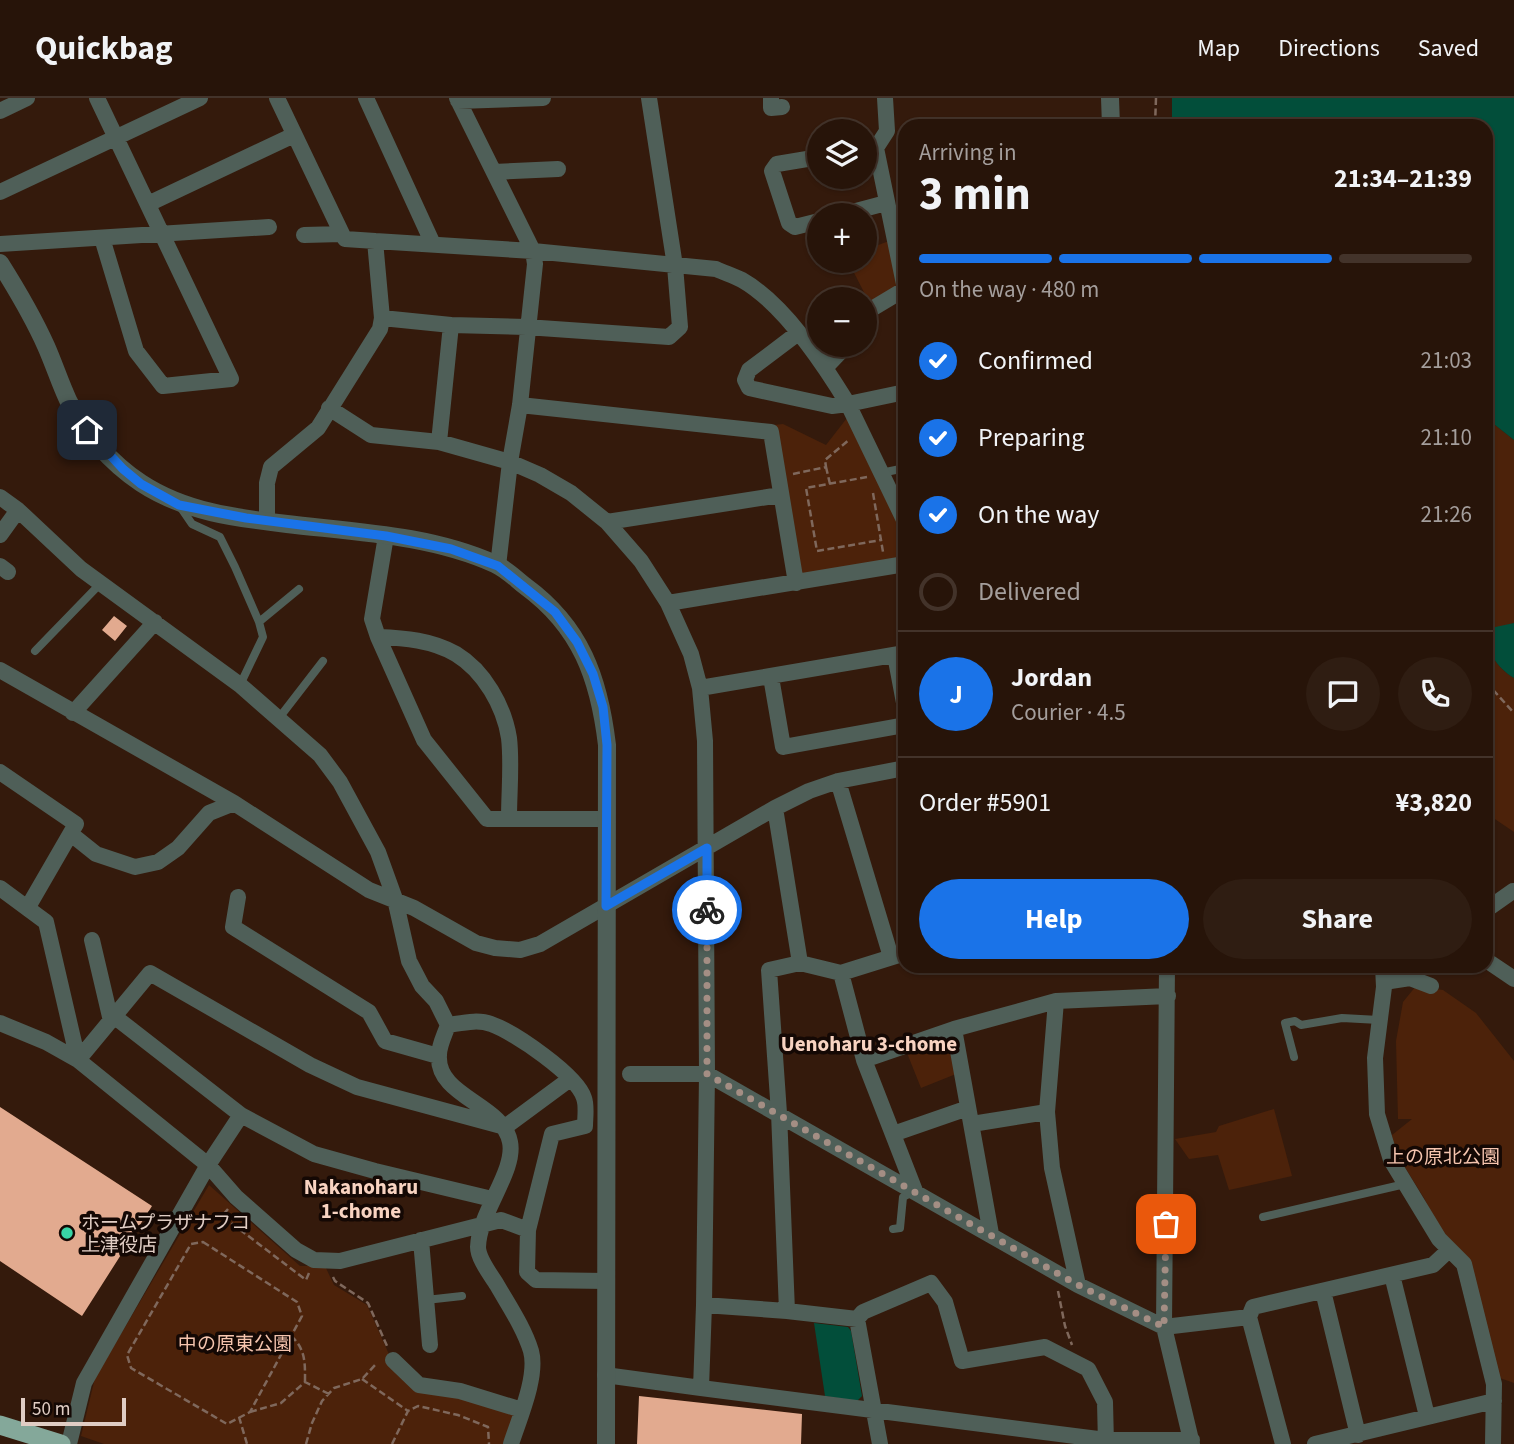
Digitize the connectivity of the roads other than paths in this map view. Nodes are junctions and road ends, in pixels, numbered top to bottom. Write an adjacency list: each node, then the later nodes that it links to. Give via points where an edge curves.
1 (27, 98): 11 (street)
2 (97, 98): 14 (street)
3 (200, 98): 14 (street)
4 (277, 98): 13 (street)
5 (366, 98): 34 (street)
6 (543, 98): 10 (street)
7 (649, 98): 38 (street)
8 (885, 98): 15 (street, via 887,131)
9 (1110, 98): 12 (street)
10 (457, 99): 19 (street)
11 (0, 111)
12 (1111, 119)
13 (294, 135): 24 (street); 29 (street)
14 (116, 137): 22 (street); 24 (street)
15 (877, 142)
16 (766, 152): 20 (street)
17 (807, 160): 20 (street, via 777,164)
18 (558, 169): 19 (street)
19 (494, 172): 35 (street)
20 (772, 172): 26 (street, via 789,223 794,228)
21 (877, 173): 23 (street)
22 (0, 192)
23 (886, 203): 25 (street); 36 (street)
24 (148, 204): 28 (street)
25 (877, 205)
26 (807, 224)
27 (269, 227): 28 (street)
28 (160, 233): 31 (street); 31 (street, via 231,379 163,386 136,351)
29 (342, 234): 30 (street); 32 (street, via 345,239)
30 (304, 235)
31 (102, 239): 33 (street)
32 (375, 241): 34 (street); 41 (street)
33 (0, 244)
34 (433, 244): 35 (street)
35 (533, 251): 38 (street); 43 (street)
36 (898, 257)
37 (0, 263): 57 (street, via 87,430 141,484)
38 (675, 266): 43 (street, via 680,327 669,337); 44 (street, via 716,269 743,281)
39 (898, 293): 40 (street)
40 (877, 306)
41 (382, 318): 42 (street); 50 (street, via 380,329)
42 (452, 325): 43 (street); 51 (street)
43 (526, 327): 48 (street)
44 (798, 332): 46 (street); 49 (street, via 749,370 745,380 749,388 832,406)
45 (836, 357): 46 (street)
46 (826, 367): 49 (street)
47 (898, 393): 49 (street)
48 (520, 404): 52 (street); 55 (street, via 771,432)
49 (848, 404): 54 (street)
50 (330, 408): 51 (street, via 371,435); 60 (street, via 317,428 271,467)
51 (439, 442): 52 (street)
52 (510, 462): 61 (street, via 570,493); 65 (street)
53 (898, 470): 54 (lane)
54 (876, 475): 59 (street)
55 (780, 495): 61 (street); 66 (street)
56 (0, 497): 58 (street)
57 (179, 505): 60 (street); 71 (lane, via 191,524 220,537)
58 (18, 510): 62 (street); 67 (street)
59 (898, 511)
60 (267, 521): 63 (street)
61 (607, 522): 69 (street, via 641,561)
62 (0, 535)
63 (386, 536): 65 (street, via 451,549); 72 (street, via 372,619)
64 (898, 565): 66 (street)
65 (498, 566): 89 (street, via 555,612 593,674 607,745)
66 (796, 583): 69 (street)
67 (100, 584): 70 (street); 73 (lane)
68 (299, 589): 71 (lane)
69 (668, 603): 79 (street, via 691,654)
70 (155, 622): 78 (street); 80 (street)
71 (258, 622): 78 (lane, via 262,637)
72 (378, 637): 88 (street, via 424,740 487,819); 88 (street, via 406,638 456,654 488,686 501,708 509,738)
73 (35, 651)
74 (898, 654): 77 (street)
75 (323, 661): 81 (lane)
76 (0, 670): 80 (street)
77 (771, 677): 79 (street); 82 (street, via 783,747)
78 (240, 685): 81 (street)
79 (700, 688): 91 (street)
80 (74, 713): 86 (street)
81 (279, 718): 95 (street, via 320,755 340,782 378,852)
82 (898, 726)
83 (898, 769): 85 (street)
84 (0, 772): 90 (street, via 76,824)
85 (838, 781): 87 (street); 100 (street)
86 (234, 803): 90 (street, via 209,813 178,848 147,865 135,867 96,855); 95 (street, via 369,890)
87 (775, 808): 91 (street); 101 (street)
88 (509, 818): 89 (street)
89 (607, 819): 96 (street)
90 (71, 834): 98 (street)
91 (707, 848): 96 (street); 120 (street)
92 (0, 888): 98 (street)
93 (1513, 891): 97 (street)
94 (238, 897): 115 (street, via 233,928 369,1012 385,1041)
95 (394, 899): 96 (street, via 476,943 520,950 540,944); 113 (street, via 409,961)
96 (606, 906): 140 (street)
97 (1493, 906)
98 (29, 907): 117 (street, via 46,922)
99 (92, 940): 110 (street)
100 (898, 955): 103 (street)
101 (800, 963): 103 (street); 123 (street, via 769,970)
102 (1493, 965): 106 (street)
103 (841, 973): 118 (street)
104 (1167, 973): 108 (street)
105 (1383, 974): 107 (street); 111 (street)
106 (1514, 979)
107 (1431, 986)
108 (1168, 996): 109 (street); 149 (street)
109 (1056, 1001): 114 (street); 122 (street)
110 (113, 1019): 117 (street); 124 (street); 126 (street, via 150,974 357,1087)
111 (1379, 1020): 116 (lane, via 1285,1023); 129 (street, via 1377,1114 1391,1160)
112 (0, 1023): 117 (street)
113 (448, 1025): 115 (street); 121 (street, via 491,1024 546,1056)
114 (954, 1029): 118 (street); 125 (street)
115 (438, 1056): 126 (street, via 443,1073 456,1090)
116 (1294, 1057)
117 (78, 1060): 128 (street)
118 (864, 1060): 127 (street)
119 (631, 1073): 120 (street)
120 (707, 1074): 123 (street); 145 (street)
121 (570, 1079): 126 (street); 135 (street, via 584,1098 585,1126 552,1134)
122 (1047, 1112): 125 (street); 141 (street, via 1052,1168)
123 (779, 1113): 130 (street); 146 (street)
124 (241, 1115): 128 (street); 131 (street, via 314,1154)
125 (970, 1116): 127 (street); 136 (street)
126 (505, 1127): 131 (street, via 512,1156)
127 (893, 1134): 130 (street)
128 (208, 1165): 137 (street, via 236,1197 296,1250 321,1260 340,1261); 163 (street, via 84,1383)
129 (1405, 1184): 132 (lane); 138 (street)
130 (915, 1191): 134 (lane, via 903,1197 900,1228); 136 (street)
131 (492, 1199): 133 (street)
132 (1263, 1217)
133 (481, 1225): 135 (street, via 501,1220); 137 (street); 155 (street, via 478,1251 532,1353 532,1374)
134 (893, 1228)
135 (528, 1230): 140 (street, via 527,1272 536,1280)
136 (991, 1234): 141 (street)
137 (421, 1240): 144 (street)
138 (1450, 1250): 139 (street, via 1433,1265); 154 (street, via 1464,1264 1494,1384)
139 (1392, 1275): 142 (street); 157 (street)
140 (606, 1281): 152 (street)
141 (1078, 1285): 149 (street)
142 (1323, 1291): 147 (street, via 1254,1307); 159 (street)
143 (463, 1296): 144 (lane)
144 (426, 1300): 150 (street)
145 (704, 1305): 146 (street); 153 (street)
146 (787, 1311): 148 (street)
147 (1249, 1317): 149 (street); 167 (street)
148 (857, 1319): 156 (street); 160 (street, via 863,1312 931,1283 945,1302 962,1361 1045,1347 1088,1369 1105,1402)
149 (1164, 1327): 161 (street)
150 (430, 1345)
151 (393, 1360): 155 (street, via 419,1385 460,1391)
152 (605, 1375): 153 (street); 165 (street)
153 (701, 1388): 156 (street)
154 (1494, 1401): 157 (street); 169 (street)
155 (522, 1410): 164 (street)
156 (874, 1411): 160 (street); 166 (street)
157 (1427, 1416): 159 (street)
158 (0, 1424): 162 (highway)
159 (1358, 1435): 168 (street)
160 (1106, 1442): 161 (street)
161 (1192, 1442)
162 (61, 1444)
163 (69, 1444)
164 (512, 1444)
165 (606, 1444)
166 (880, 1444)
167 (1283, 1444)
168 (1315, 1444)
169 (1493, 1444)

